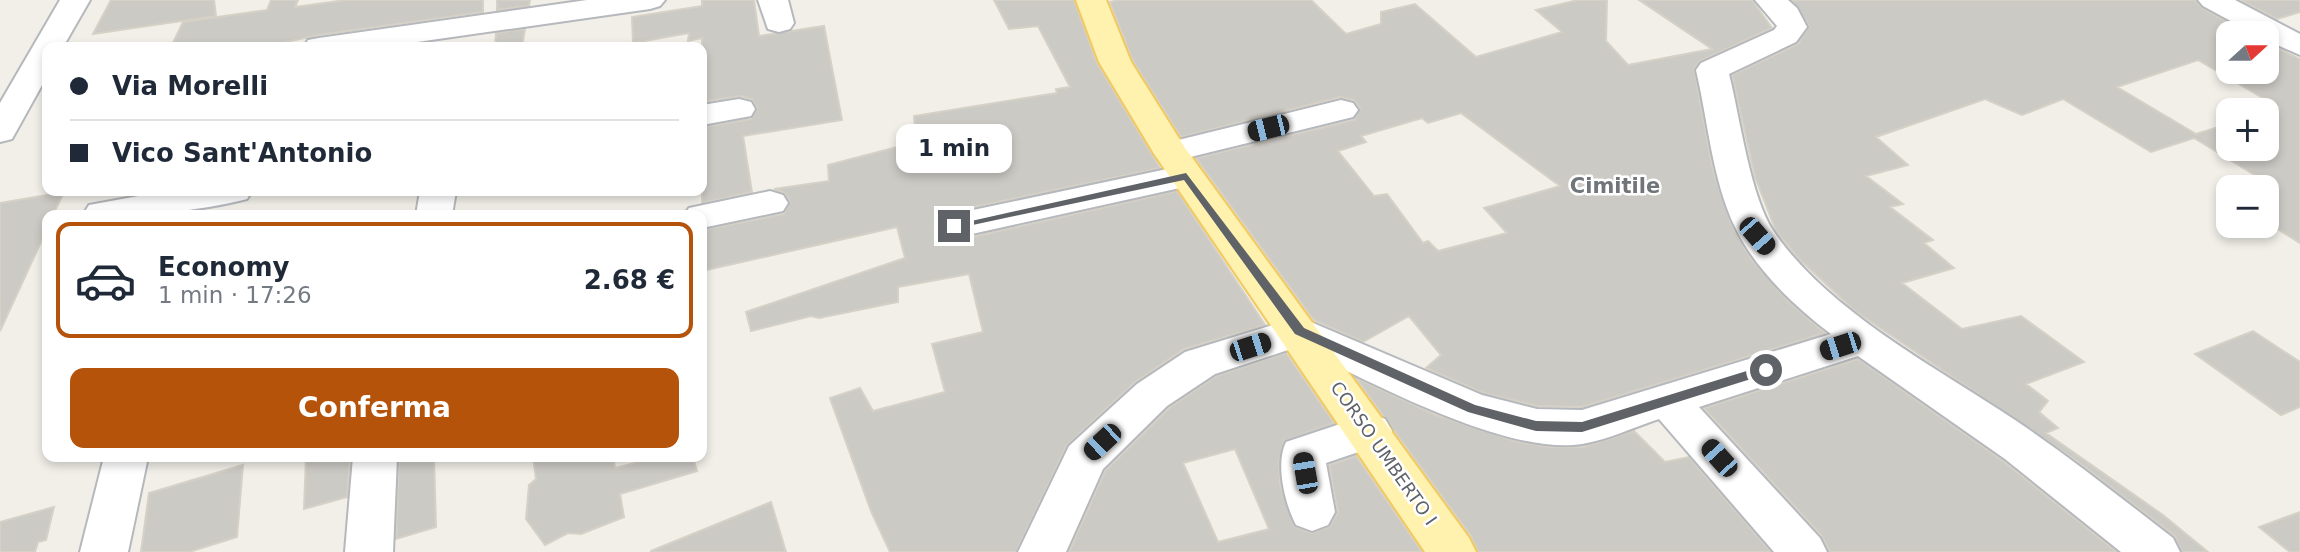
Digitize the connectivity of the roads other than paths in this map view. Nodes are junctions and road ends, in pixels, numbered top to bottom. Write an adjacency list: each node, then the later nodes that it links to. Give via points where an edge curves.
1 (75, 0): 7 (street)
2 (650, 0): 6 (street)
3 (1092, 0): 16 (main road, CORSO UMBERTO I, via 1115,62)
4 (1770, 0): 23 (street, via 1792,27 1786,36 1712,70 1746,208 1757,236 1793,278)
5 (2213, 0): 9 (street)
6 (468, 24): 8 (street)
7 (51, 42)
8 (351, 42)
9 (2300, 46)
10 (42, 68): 11 (street)
11 (36, 88): 15 (street)
12 (739, 109): 14 (street)
13 (1341, 110): 16 (street)
14 (707, 114)
15 (0, 132)
16 (1178, 164): 21 (street); 22 (main road, CORSO UMBERTO I)
17 (204, 196): 19 (street)
18 (770, 203): 20 (street)
19 (120, 210)
20 (707, 215)
21 (954, 226)
22 (1299, 331): 24 (street, via 1472,409 1536,426 1582,427); 25 (main road, CORSO UMBERTO I); 31 (street, via 1200,363 1152,395 1085,458)
23 (1864, 339): 24 (street); 34 (street, via 2004,436)
24 (1668, 401): 33 (street)
25 (1370, 431): 28 (street, via 1302,454); 32 (main road, CORSO UMBERTO I)
26 (125, 462): 29 (street)
27 (374, 462): 30 (street)
28 (1312, 512)
29 (104, 552)
30 (369, 552)
31 (1042, 552)
32 (1452, 552)
33 (1804, 552)
34 (2156, 552)

